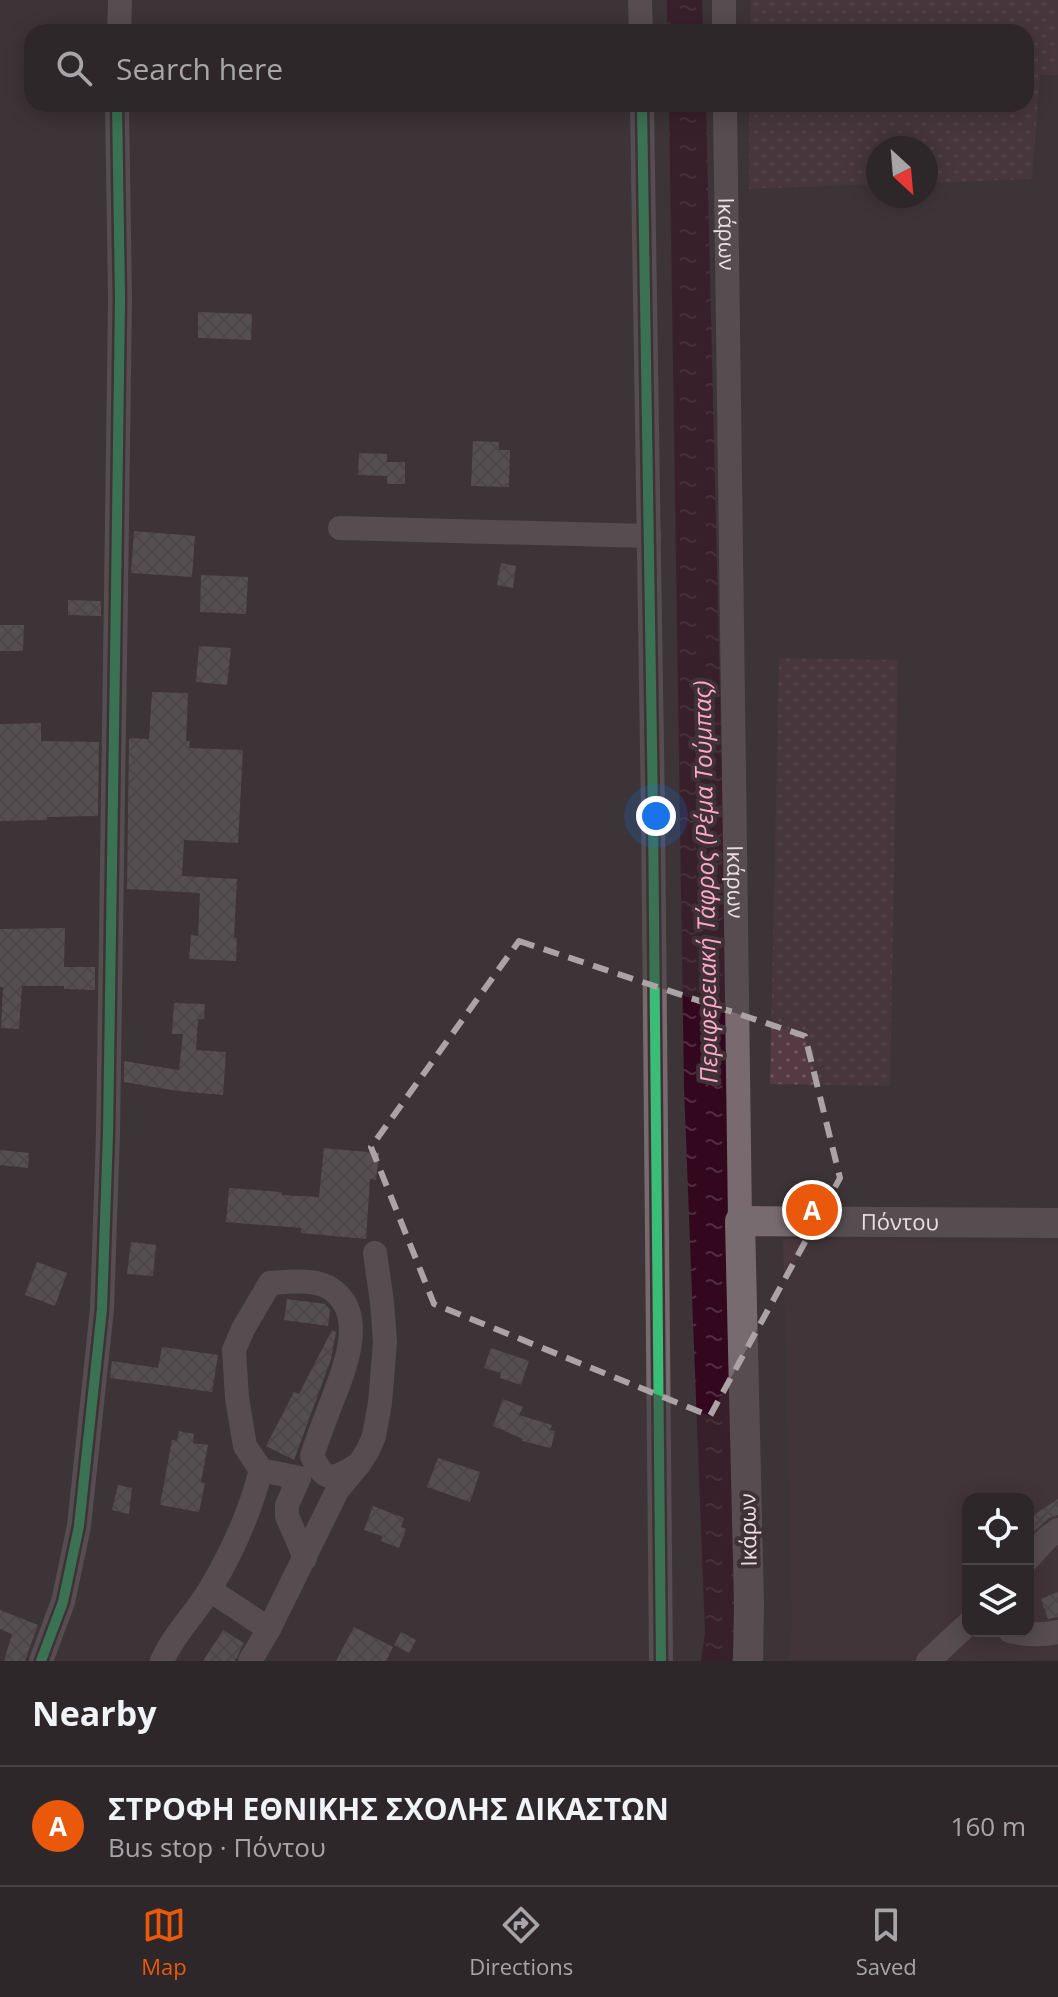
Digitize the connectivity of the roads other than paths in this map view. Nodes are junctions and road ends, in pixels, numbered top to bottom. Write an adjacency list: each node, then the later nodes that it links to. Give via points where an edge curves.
1 (120, 0): 4 (street)
2 (640, 0): 5 (street)
3 (724, 0): 6 (street)
4 (119, 24)
5 (641, 24)
6 (724, 24)
7 (117, 112): 28 (street, via 120,299 102,1309 79,1526 63,1602)
8 (642, 112): 11 (street)
9 (725, 112): 12 (street, Ικάρων)
10 (340, 528): 11 (street)
11 (649, 536): 31 (street)
12 (740, 1221): 13 (main road, Πόντου); 32 (main road, Ικάρων)
13 (1058, 1223)
14 (375, 1253): 16 (street, via 385,1342 374,1436)
15 (312, 1456): 16 (street, via 319,1470 333,1477); 17 (street, via 349,1350 351,1324 345,1302 330,1287 303,1281 270,1283 234,1350 245,1446); 18 (street)
16 (359, 1464): 19 (street, via 337,1491)
17 (261, 1470): 18 (street); 23 (street, via 242,1530)
18 (299, 1478): 19 (street); 22 (street, via 287,1516)
19 (317, 1530): 22 (street)
20 (1058, 1530): 21 (street)
21 (1034, 1552)
22 (305, 1558): 24 (street)
23 (210, 1590): 24 (street); 29 (street)
24 (269, 1629): 30 (street)
25 (962, 1630): 33 (street)
26 (1058, 1632): 27 (street)
27 (1034, 1635)
28 (41, 1661)
29 (162, 1661)
30 (250, 1661)
31 (661, 1661)
32 (748, 1661)
33 (928, 1661)

